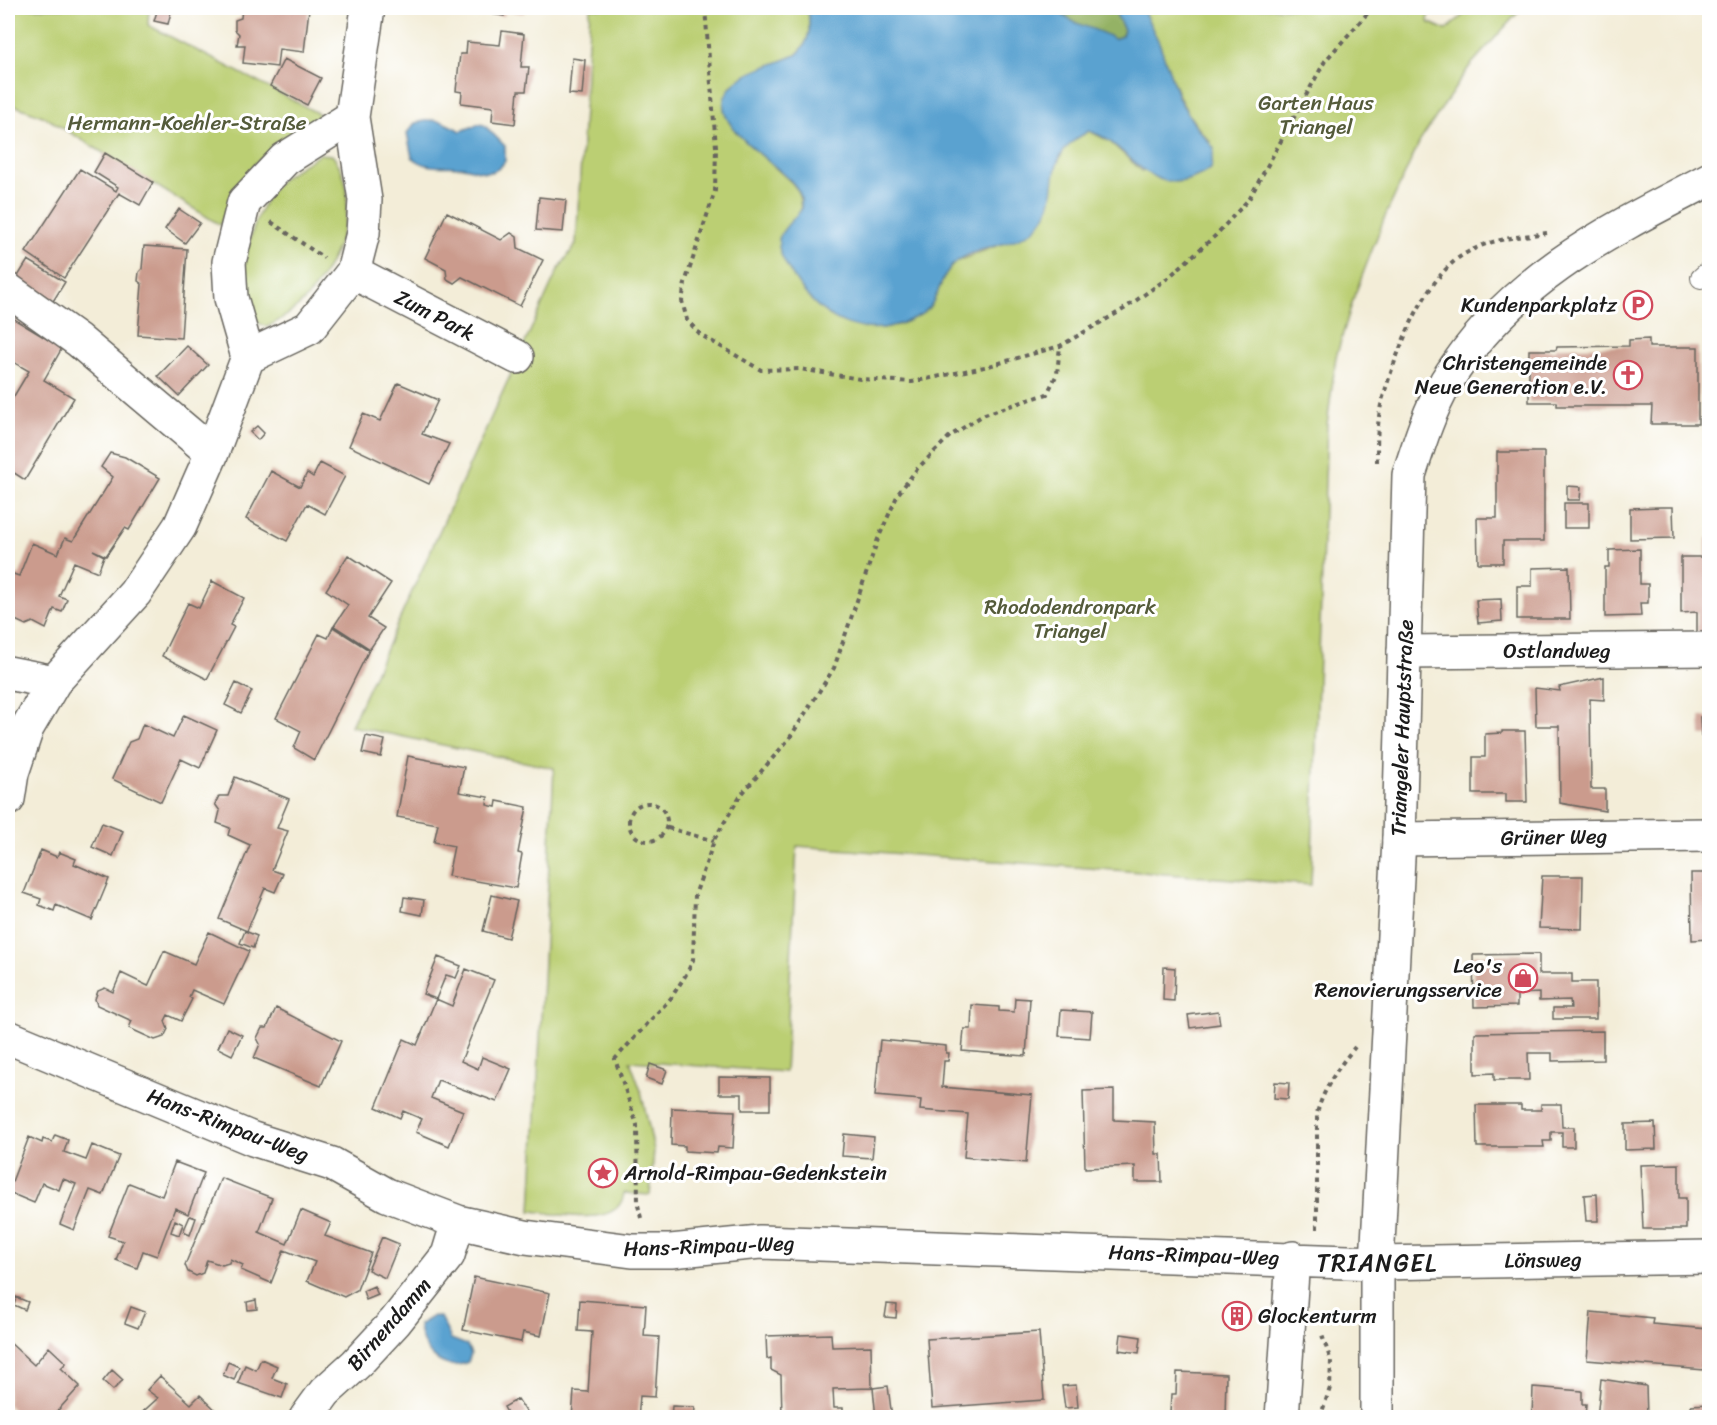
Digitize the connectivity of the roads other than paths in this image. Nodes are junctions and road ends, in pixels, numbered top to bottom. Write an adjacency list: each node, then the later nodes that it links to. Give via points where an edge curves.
1 (368, 8): 2 (street)
2 (352, 117): 4 (street, via 365,200 363,233); 6 (street, via 285,159 243,202 229,262 231,298)
3 (1710, 179): 10 (street, Triangeler Hauptstraße, via 1558,263 1479,338 1446,382 1426,424 1409,475)
4 (351, 274): 6 (street, via 309,328); 7 (street, Zum Park)
5 (8, 290): 8 (street, via 78,340)
6 (248, 357): 8 (street)
7 (517, 357)
8 (212, 453): 12 (street, via 180,526 135,593)
9 (1710, 650): 10 (street, Ostlandweg)
10 (1404, 652): 15 (street, Triangeler Hauptstraße)
11 (8, 673): 12 (street)
12 (54, 682): 13 (street, via 27,728 12,772)
13 (8, 799)
14 (1710, 835): 15 (street, Grüner Weg)
15 (1399, 839): 20 (street, Triangeler Hauptstraße)
16 (8, 1037): 17 (street, Hans-Rimpau-Weg, via 253,1139 332,1164 387,1195)
17 (459, 1222): 19 (street, Hans-Rimpau-Weg, via 525,1237 648,1251 760,1242); 21 (street, Birnendamm, via 448,1255 395,1322 325,1392)
18 (1710, 1257): 20 (street, Lönsweg)
19 (1293, 1258): 20 (street, Hans-Rimpau-Weg); 22 (street)
20 (1377, 1263): 23 (street, Triangeler Hauptstraße)
21 (306, 1418)
22 (1282, 1418)
23 (1377, 1418)

